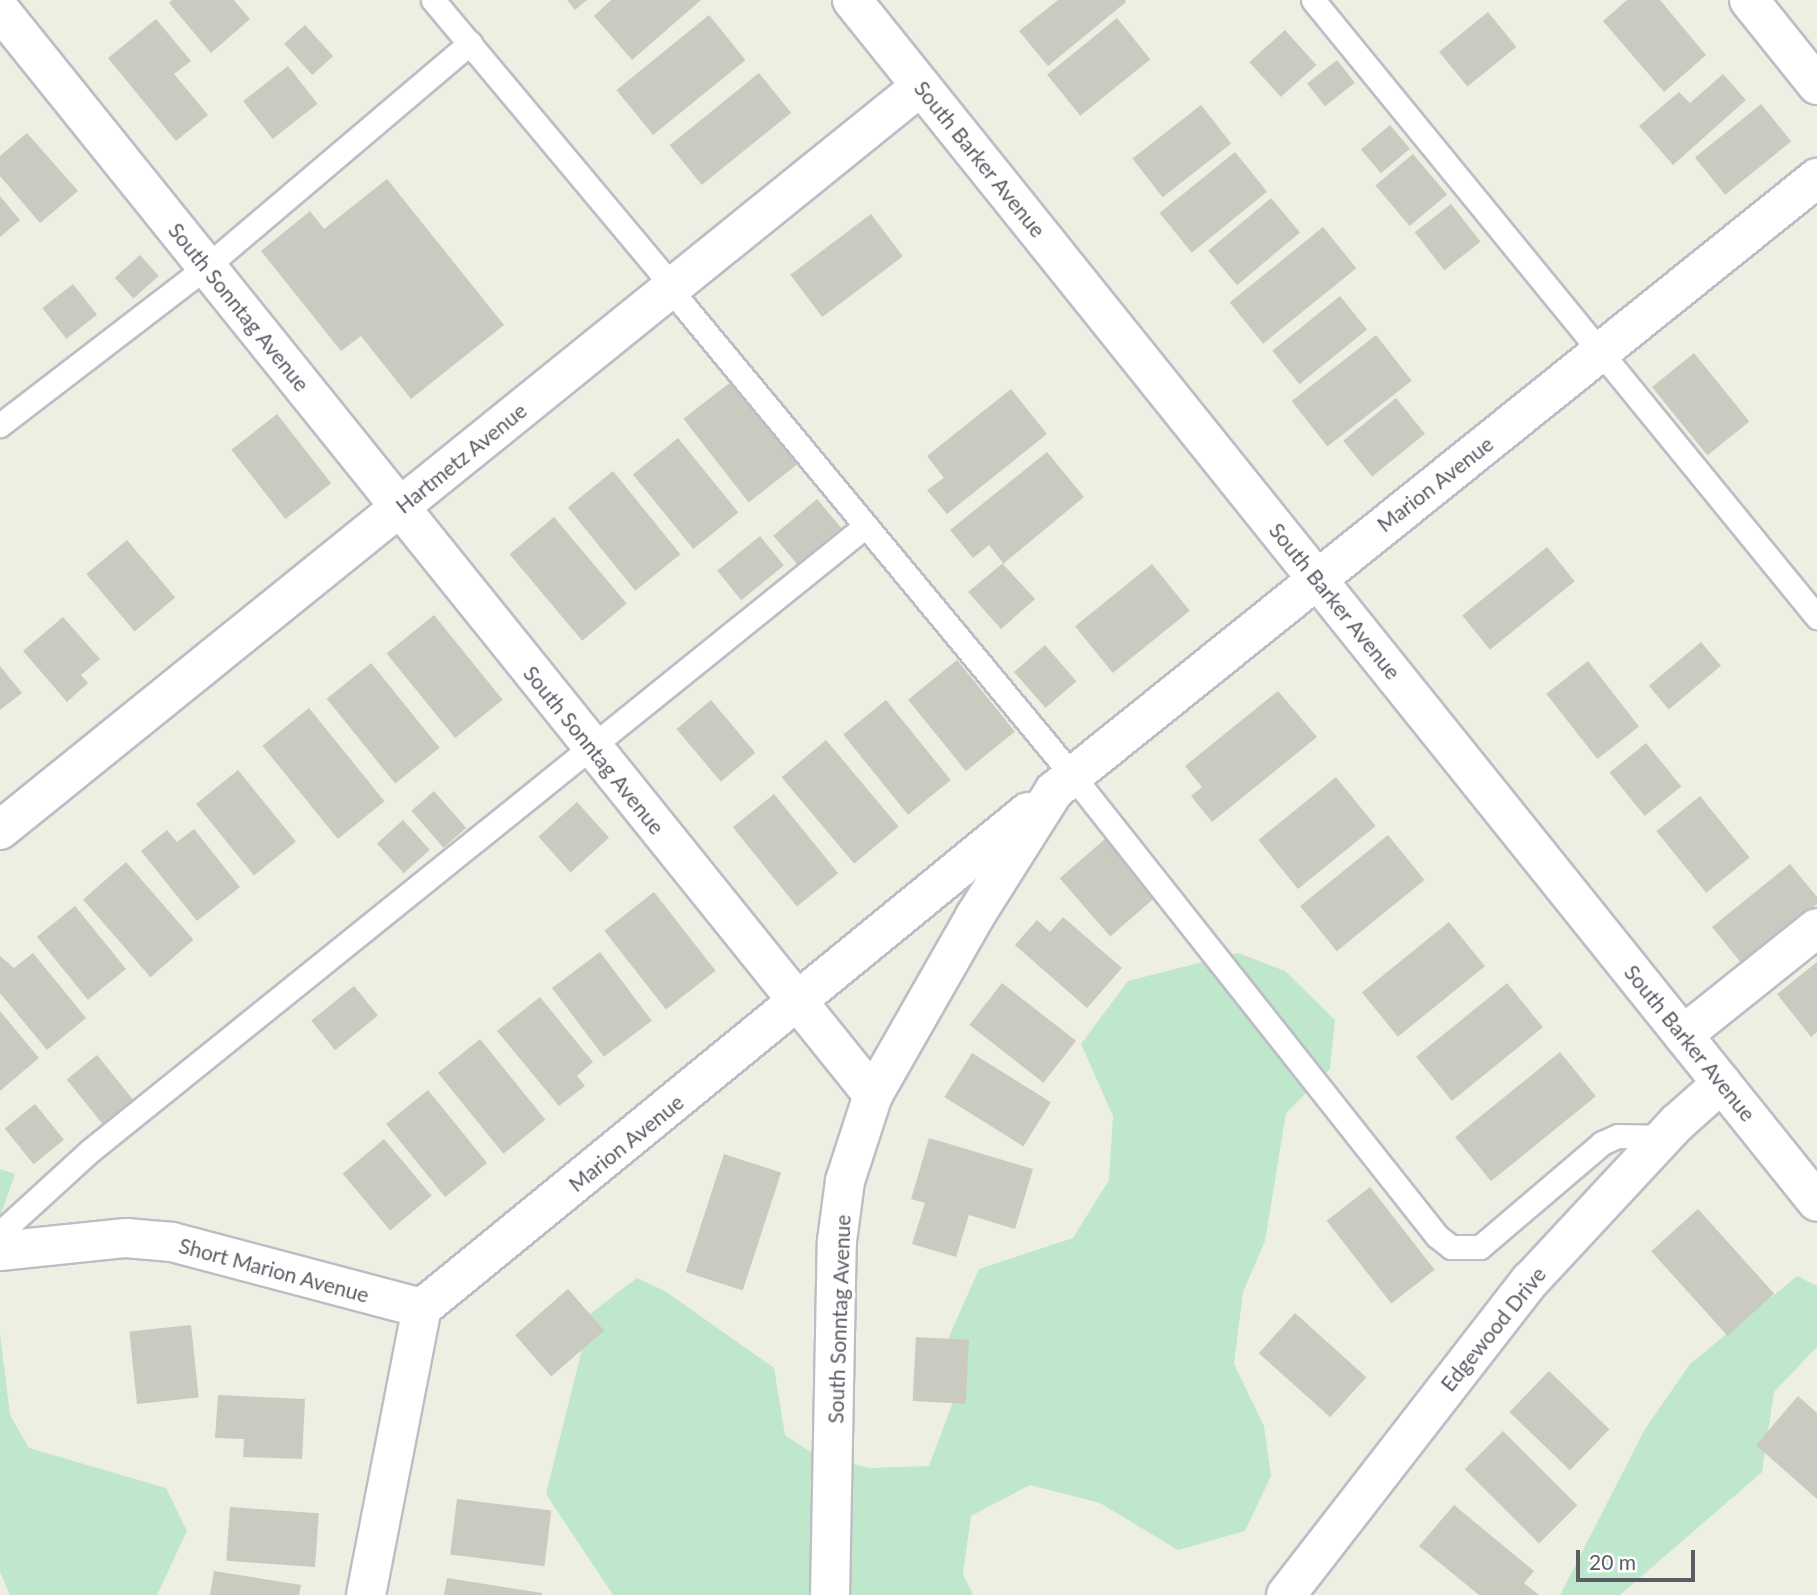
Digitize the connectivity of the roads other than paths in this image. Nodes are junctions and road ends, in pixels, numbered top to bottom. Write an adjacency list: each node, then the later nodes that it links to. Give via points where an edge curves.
1 (433, 0): 6 (lane)
2 (852, 0): 8 (street, South Barker Avenue)
3 (1312, 0): 12 (lane)
4 (1749, 0): 7 (street)
5 (6, 11): 10 (street, South Sonntag Avenue)
6 (470, 43): 10 (lane); 11 (lane)
7 (1817, 85)
8 (921, 86): 11 (street, Hartmetz Avenue); 16 (street, South Barker Avenue)
9 (1817, 178): 12 (street, Marion Avenue)
10 (207, 266): 13 (lane); 14 (street, South Sonntag Avenue)
11 (671, 288): 14 (street, Hartmetz Avenue); 15 (lane)
12 (1602, 354): 16 (street, Marion Avenue); 17 (lane)
13 (0, 425)
14 (399, 508): 18 (street, South Sonntag Avenue); 20 (street, Hartmetz Avenue)
15 (863, 528): 18 (lane); 19 (lane)
16 (1316, 578): 19 (street, Marion Avenue); 23 (street, South Barker Avenue)
17 (1817, 618)
18 (592, 748): 22 (street, South Sonntag Avenue); 28 (lane, via 91,1150)
19 (1063, 783): 22 (street, Marion Avenue); 25 (street, Marion Avenue, via 975,916); 26 (lane, via 1437,1236 1451,1247 1480,1247 1495,1237 1602,1143 1618,1136)
20 (0, 830)
21 (1817, 928): 23 (street)
22 (801, 1001): 25 (street, South Sonntag Avenue); 30 (street, Marion Avenue)
23 (1683, 1035): 24 (street, South Barker Avenue)
24 (1722, 1083): 26 (street, Edgewood Drive); 27 (street, South Barker Avenue)
25 (873, 1095): 32 (street, South Sonntag Avenue, via 845,1181 837,1241)
26 (1664, 1137): 33 (street, Edgewood Drive, via 1530,1282)
27 (1817, 1202)
28 (0, 1233)
29 (0, 1251): 30 (street, Short Marion Avenue, via 126,1238 172,1242)
30 (422, 1308): 31 (street)
31 (366, 1595)
32 (830, 1595)
33 (1286, 1595)

